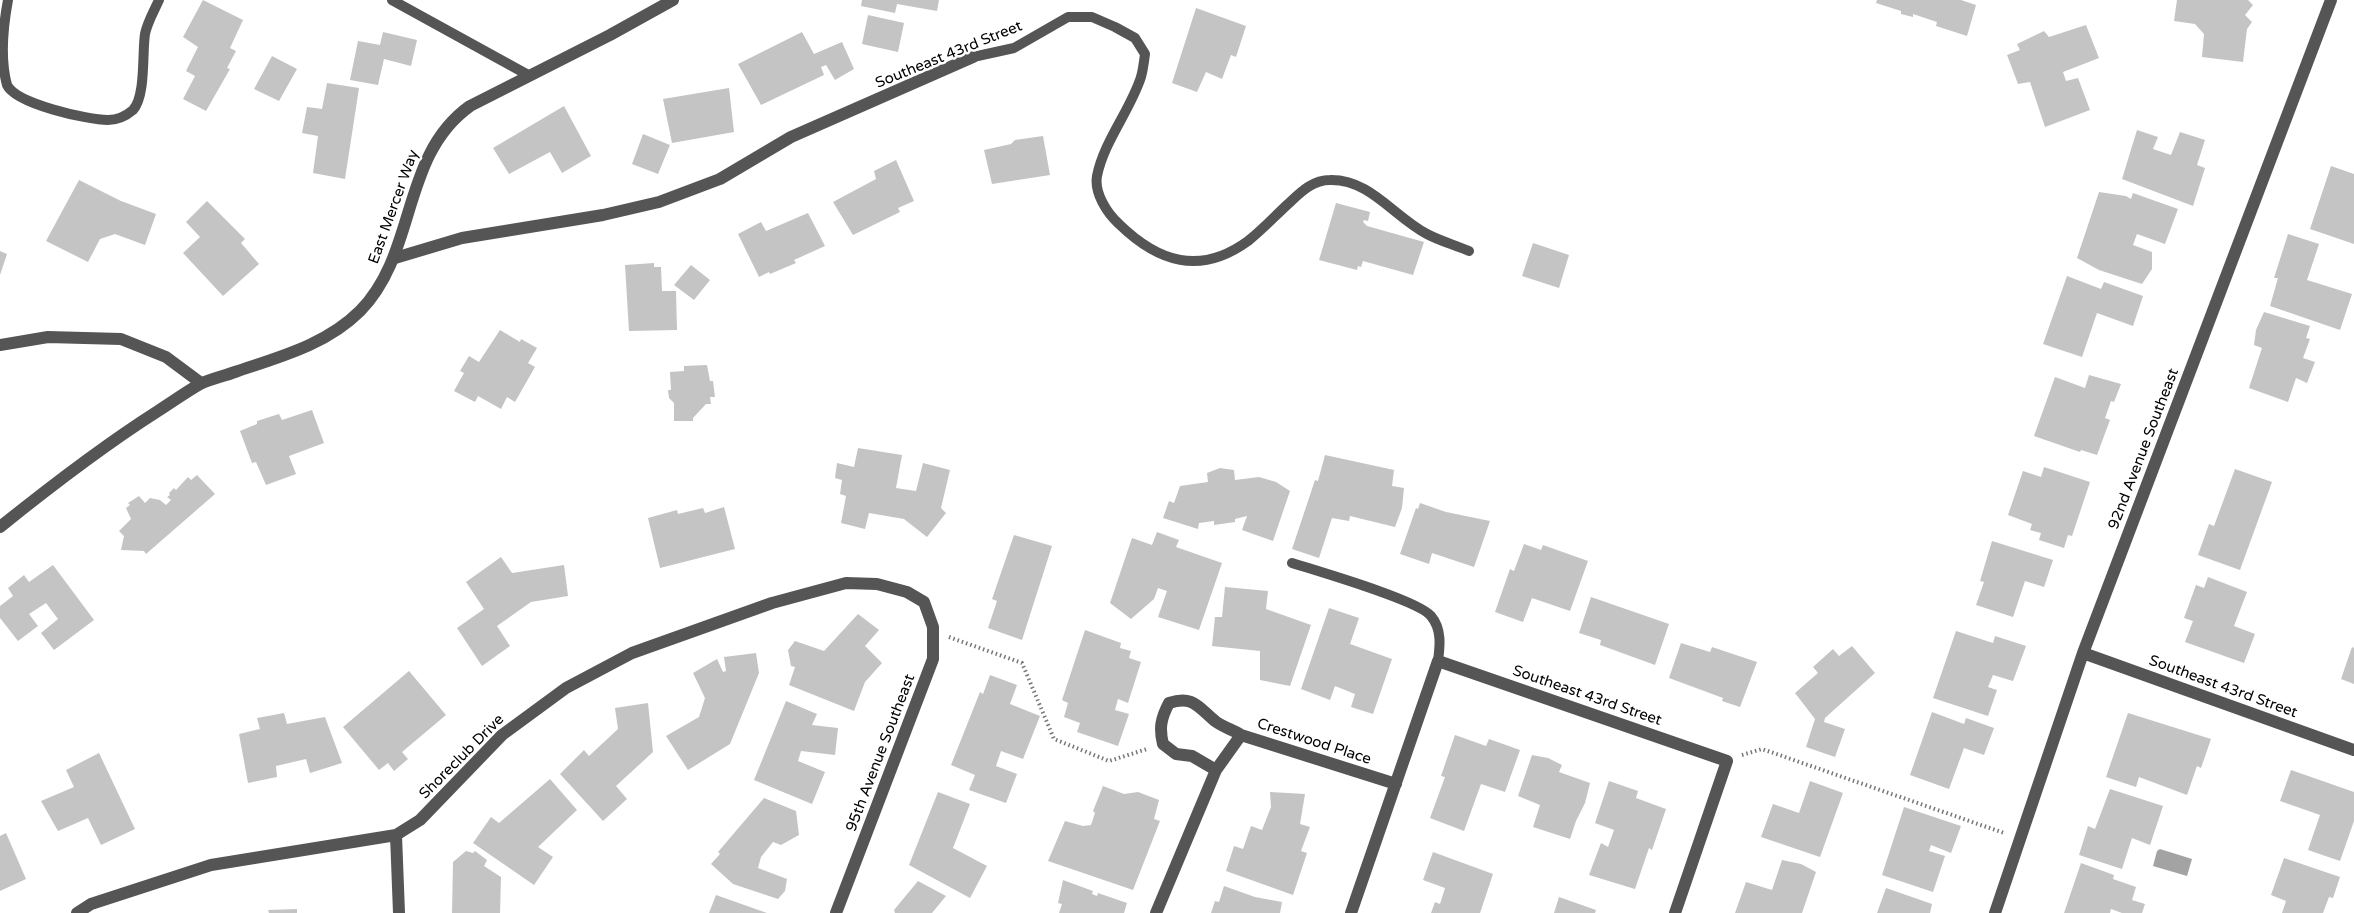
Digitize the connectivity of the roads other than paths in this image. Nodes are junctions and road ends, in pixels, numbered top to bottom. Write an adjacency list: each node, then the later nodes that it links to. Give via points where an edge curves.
1 (8, 0): 2 (lane, via 1,36 2,69 8,88 20,99 83,118 108,120 121,118 134,108 141,91 146,32)
2 (159, 0)
3 (392, 0): 7 (lane)
4 (673, 0): 7 (street, East Mercer Way)
5 (2331, 0): 15 (street, 92nd Avenue Southeast)
6 (973, 57): 8 (lane, Southeast 43rd Street, via 1014,48 1068,17 1092,17 1135,38 1145,54 1141,76 1104,154 1097,178 1099,195 1112,218 1127,232 1170,259 1201,262 1227,253 1248,241 1308,186 1327,180 1347,180 1364,187 1426,234); 9 (street, Southeast 43rd Street, via 791,137 720,179 659,202 462,238)
7 (530, 76): 9 (street, East Mercer Way, via 453,117 435,142 412,194)
8 (1469, 250)
9 (394, 258): 11 (street, East Mercer Way, via 379,288 360,311 334,332 304,349)
10 (0, 345): 11 (street, via 48,337 121,339 166,357)
11 (201, 383): 12 (street, East Mercer Way, via 116,438)
12 (0, 527)
13 (1292, 563): 16 (lane, via 1411,603 1430,614 1441,643)
14 (924, 602): 21 (street, Shoreclub Drive, via 907,592 877,584 846,583 772,603 632,653 566,688 502,735 420,820); 24 (street, 95th Avenue Southeast, via 933,627 933,659)
15 (2083, 653): 18 (street, Southeast 43rd Street); 28 (street, 92nd Avenue Southeast)
16 (1438, 661): 20 (street); 27 (street, Southeast 43rd Street, via 1727,760)
17 (1241, 735): 19 (street, Crestwood Place); 19 (street, via 1196,704 1181,699 1169,703 1161,717 1163,744 1176,754 1192,756); 20 (street, Crestwood Place)
18 (2354, 750)
19 (1215, 770): 25 (street, Crestwood Place)
20 (1396, 784): 26 (street)
21 (396, 835): 22 (street, Shoreclub Drive, via 212,865 91,904); 23 (street)
22 (77, 913)
23 (399, 913)
24 (836, 913)
25 (1156, 913)
26 (1351, 913)
27 (1675, 913)
28 (1995, 913)

